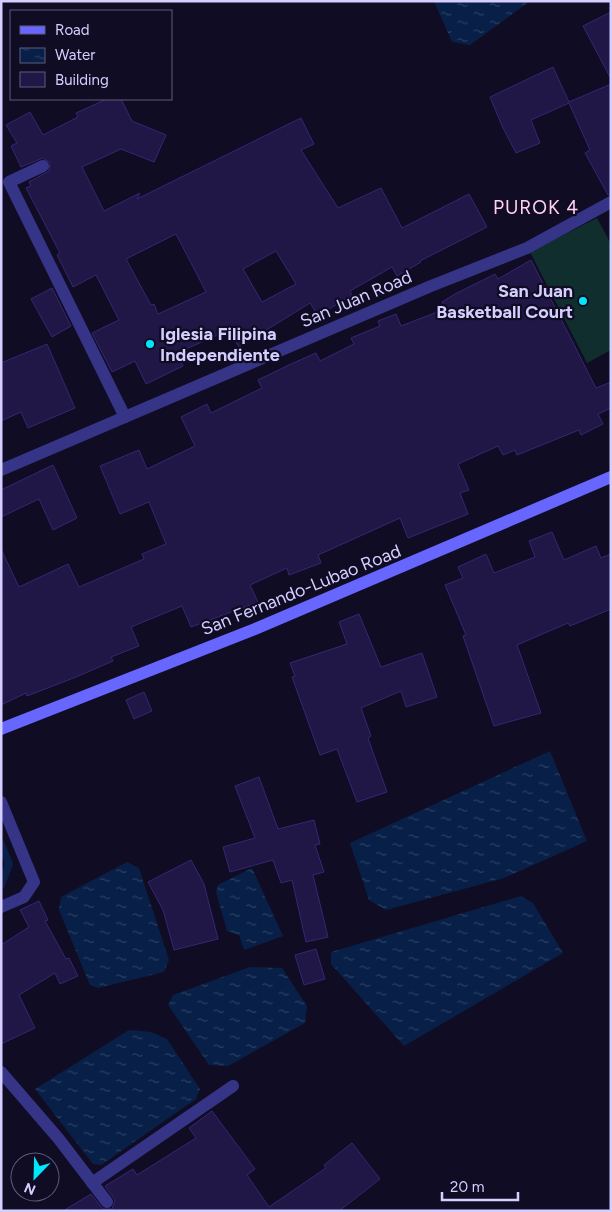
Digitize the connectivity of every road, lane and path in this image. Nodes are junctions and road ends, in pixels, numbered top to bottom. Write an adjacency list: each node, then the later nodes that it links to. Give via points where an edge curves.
1 (43, 166): 3 (street, via 9,182)
2 (611, 202): 3 (street, San Juan Road, via 527,248)
3 (125, 417): 4 (street, San Juan Road)
4 (1, 470)
5 (611, 477): 6 (main road, San Fernando-Lubao Road, via 255,629)
6 (1, 729)
7 (1, 802): 8 (street, via 34,882 24,897)
8 (1, 907)
9 (1, 1072): 11 (street)
10 (233, 1086): 11 (street)
11 (92, 1183): 12 (street)
12 (107, 1202)

